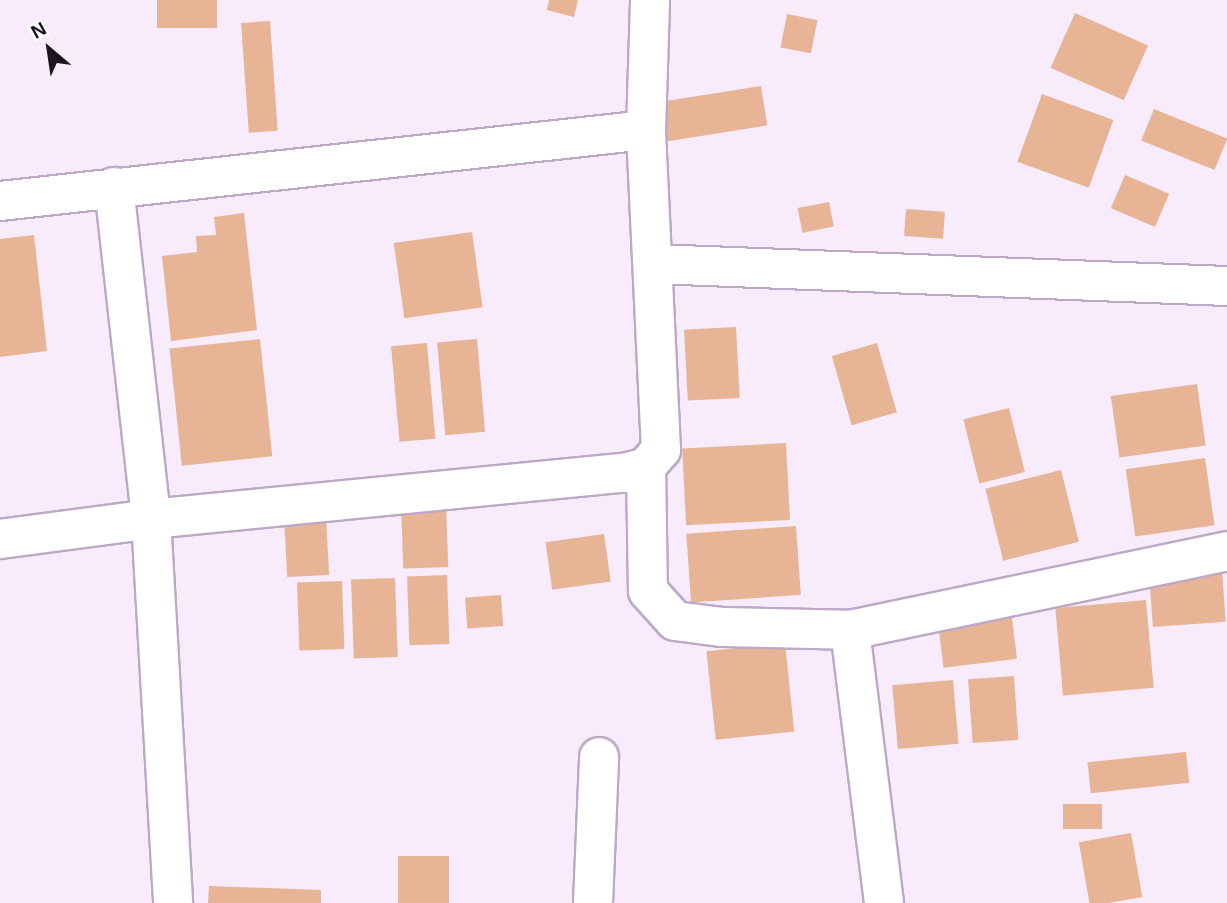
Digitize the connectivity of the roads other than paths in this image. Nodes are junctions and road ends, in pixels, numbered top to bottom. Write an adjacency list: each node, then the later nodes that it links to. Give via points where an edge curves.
1 (650, 0): 2 (street)
2 (646, 130): 3 (street); 5 (street)
3 (114, 187): 4 (street); 8 (street)
4 (0, 201)
5 (654, 264): 6 (street); 7 (street, via 661,450)
6 (1227, 286)
7 (646, 467): 8 (street, via 624,473); 11 (street, via 648,591 675,621 721,627)
8 (150, 519): 9 (street); 13 (street)
9 (0, 539)
10 (1227, 551): 11 (street)
11 (850, 630): 15 (street)
12 (599, 757): 14 (street)
13 (173, 903)
14 (593, 903)
15 (884, 903)

